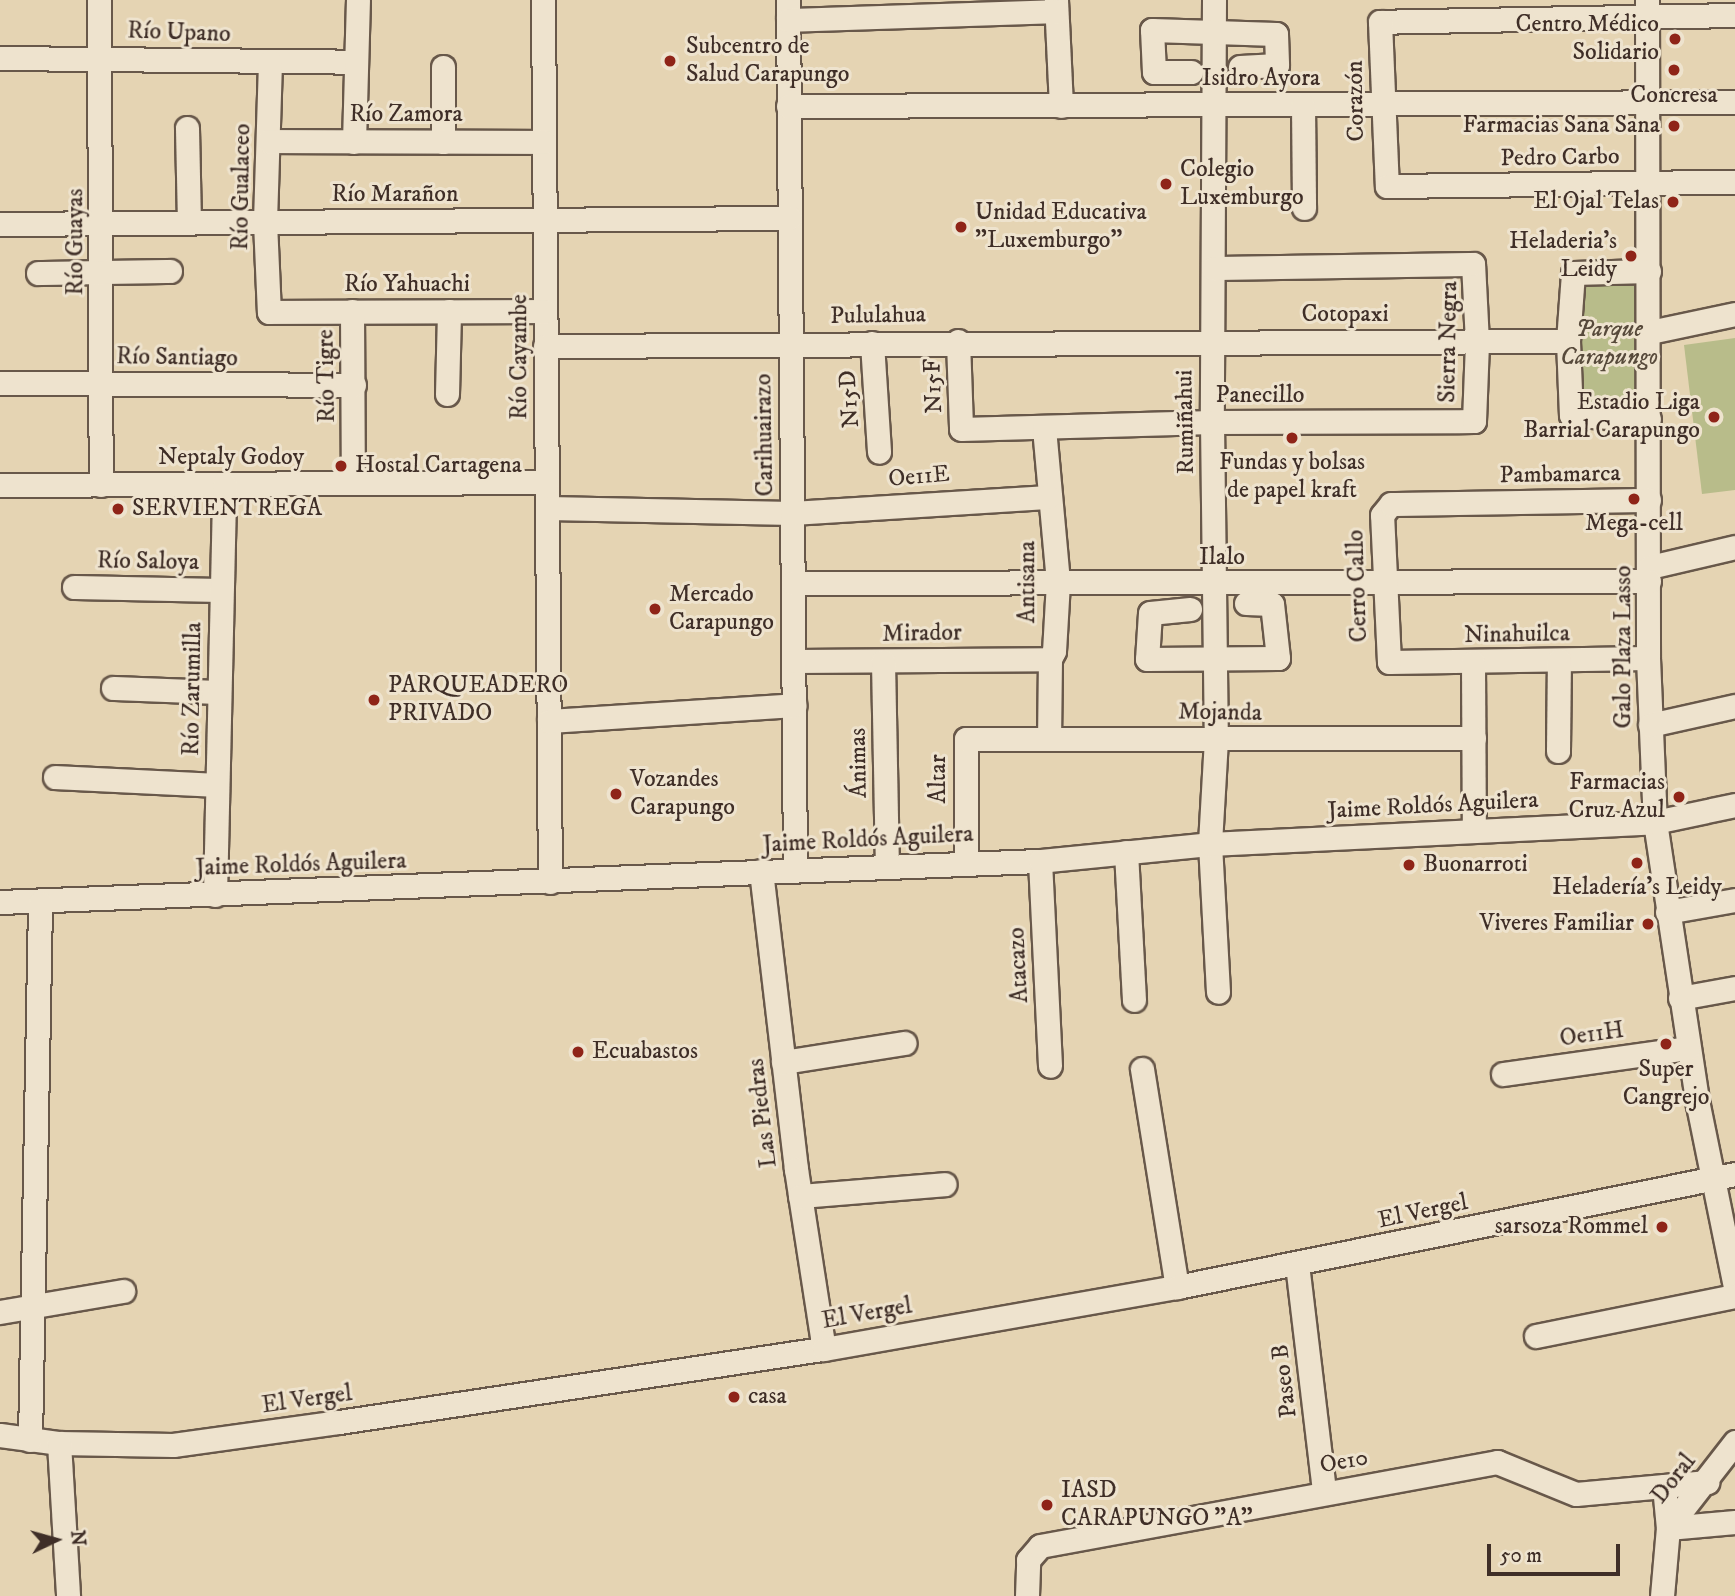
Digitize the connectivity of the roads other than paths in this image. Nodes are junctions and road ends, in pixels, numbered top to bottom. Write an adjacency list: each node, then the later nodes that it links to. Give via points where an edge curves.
1 (99, 0): 13 (street, Río Guayas)
2 (358, 0): 16 (street)
3 (542, 0): 31 (street, Río Cayambe)
4 (1214, 0): 12 (street, Rumiñahui)
5 (1056, 6): 8 (street); 26 (street)
6 (1647, 7): 9 (street); 11 (street); 20 (street, Galo Plaza Lasso)
7 (883, 8): 8 (street); 10 (street)
8 (971, 8)
9 (1553, 8): 22 (street, Corazón, via 1387,18 1380,22)
10 (788, 10): 23 (street, Carihuairazo)
11 (1735, 15)
12 (1213, 29): 18 (street, via 1276,34 1277,65); 19 (street, via 1152,30 1154,72); 24 (street, Rumiñahui)
13 (102, 57): 14 (street, Río Upano); 15 (street, Río Upano); 40 (street, Río Guayas)
14 (0, 58)
15 (270, 62): 16 (street, Río Upano); 28 (street, Río Gualaceo)
16 (356, 62): 29 (street)
17 (443, 67): 30 (street)
18 (1240, 67)
19 (1191, 72)
20 (1648, 102): 21 (street, Isidro Ayora); 22 (street, Isidro Ayora); 32 (street, Galo Plaza Lasso)
21 (1735, 102)
22 (1381, 105): 25 (street, Isidro Ayora); 34 (street, Corazón)
23 (788, 106): 26 (street, Isidro Ayora); 36 (street, Carihuairazo)
24 (1212, 106): 25 (street, Isidro Ayora); 26 (street, Isidro Ayora); 42 (street, Rumiñahui)
25 (1303, 106): 35 (street)
26 (1061, 107)
27 (187, 128): 38 (street)
28 (269, 141): 29 (street, Río Zamora); 39 (street, Río Gualaceo)
29 (354, 142): 30 (street, Río Zamora)
30 (443, 142): 31 (street, Río Zamora)
31 (544, 142): 37 (street, Río Cayambe)
32 (1648, 182): 33 (street, Pedro Carbo); 34 (street, Pedro Carbo); 45 (street, Galo Plaza Lasso)
33 (1735, 182)
34 (1387, 186)
35 (1304, 208)
36 (790, 218): 37 (street, Río Marañon); 58 (street, Carihuairazo)
37 (545, 220): 39 (street, Río Marañon); 49 (street, Río Cayambe)
38 (190, 222): 39 (street, Río Marañon); 40 (street, Río Marañon)
39 (265, 222): 50 (street, Río Gualaceo)
40 (103, 223): 41 (street, Río Marañon); 43 (street, Río Guayas)
41 (0, 224)
42 (1213, 268): 53 (street, Rumiñahui); 56 (street, Sierra Negra, via 1473,264)
43 (103, 271): 44 (street); 46 (street); 61 (street, Río Guayas)
44 (170, 271)
45 (1649, 271): 52 (street, Galo Plaza Lasso); 55 (street, via 1573,273)
46 (38, 273)
47 (352, 311): 48 (street, Río Yahuachi); 50 (street, Río Yahuachi); 62 (street, Río Tigre)
48 (449, 311): 49 (street, Río Yahuachi); 63 (street)
49 (545, 311): 59 (street, Río Cayambe)
50 (269, 312)
51 (1735, 314): 52 (street)
52 (1650, 332): 64 (street, Galo Plaza Lasso)
53 (1212, 340): 54 (street, Pululahua); 56 (street, Cotopaxi); 66 (street, Rumiñahui)
54 (958, 341): 57 (street, Pululahua); 68 (street, N15F)
55 (1568, 341): 56 (street, Cotopaxi); 64 (street, via 1572,415)
56 (1477, 342): 65 (street, Sierra Negra)
57 (872, 343): 58 (street, Pululahua); 69 (street, N15D)
58 (790, 344): 59 (street, Pululahua); 79 (street, Carihuairazo)
59 (545, 346): 70 (street, Río Cayambe)
60 (0, 383): 61 (street, Río Santiago)
61 (103, 384): 62 (street, Río Santiago); 74 (street, Río Guayas)
62 (354, 384): 71 (street, Río Tigre)
63 (447, 394)
64 (1650, 419): 76 (street, Galo Plaza Lasso)
65 (1474, 421): 66 (street, Panecillo)
66 (1212, 422): 67 (street, Panecillo); 85 (street, Rumiñahui)
67 (1044, 428): 68 (street, Panecillo); 75 (street, Antisana)
68 (961, 429)
69 (880, 452)
70 (547, 482): 71 (street, Neptaly Godoy); 77 (street, Río Cayambe)
71 (353, 483): 72 (street, Neptaly Godoy)
72 (224, 484): 74 (street, Neptaly Godoy); 87 (street, Río Zarumilla)
73 (0, 485): 74 (street, Neptaly Godoy)
74 (101, 485)
75 (1049, 497): 79 (street, Oe11E); 83 (street, Antisana)
76 (1649, 500): 78 (street, Pambamarca); 81 (street, Galo Plaza Lasso)
77 (548, 508): 79 (street, Oe11E); 102 (street, Río Cayambe)
78 (1384, 508): 82 (street, Cerro Callo)
79 (792, 513): 84 (street, Carihuairazo)
80 (1735, 547): 81 (street, Ilalo)
81 (1649, 574): 82 (street, Ilalo); 91 (street, Galo Plaza Lasso)
82 (1383, 581): 85 (street, Ilalo); 96 (street, Cerro Callo)
83 (1058, 582): 84 (street, Ilalo); 85 (street, Ilalo); 92 (street, Antisana, via 1054,651)
84 (793, 583): 94 (street, Carihuairazo)
85 (1216, 584): 90 (street, Rumiñahui)
86 (74, 587): 87 (street, Río Saloya)
87 (221, 590): 99 (street, Río Zarumilla)
88 (1245, 603): 90 (street, via 1272,604 1278,658)
89 (1190, 609): 90 (street, via 1150,612 1147,659)
90 (1216, 657): 107 (street, Rumiñahui)
91 (1648, 658): 93 (street, Ninahuilca); 103 (street, Galo Plaza Lasso)
92 (1049, 659): 95 (street, Mirador); 104 (street, Antisana)
93 (1559, 660): 97 (street, Ninahuilca); 108 (street)
94 (795, 661): 95 (street, Mirador); 100 (street, Carihuairazo)
95 (883, 661): 118 (street, Ánimas)
96 (1389, 662): 97 (street, Ninahuilca)
97 (1473, 662): 105 (street)
98 (113, 688): 99 (street)
99 (219, 692): 110 (street, Río Zarumilla)
100 (794, 705): 102 (street); 119 (street, Carihuairazo)
101 (1735, 706): 103 (street)
102 (549, 721): 121 (street, Río Cayambe)
103 (1650, 725): 112 (street, Galo Plaza Lasso)
104 (1049, 737): 106 (street, Mojanda); 107 (street, Mojanda)
105 (1474, 738): 107 (street, Mojanda); 113 (street)
106 (966, 739): 116 (street, Altar)
107 (1216, 739): 114 (street, Rumiñahui)
108 (1558, 751)
109 (55, 776): 110 (street)
110 (217, 785): 122 (street, Río Zarumilla)
111 (1735, 805): 112 (street, Jaime Roldós Aguilera)
112 (1655, 822): 113 (street, Jaime Roldós Aguilera); 126 (street, Galo Plaza Lasso)
113 (1474, 829): 114 (street, Jaime Roldós Aguilera)
114 (1210, 844): 115 (street, Jaime Roldós Aguilera); 128 (street, Rumiñahui)
115 (1126, 852): 117 (street, Jaime Roldós Aguilera); 129 (street)
116 (966, 860): 117 (street, Jaime Roldós Aguilera); 118 (street, Jaime Roldós Aguilera)
117 (1040, 861): 134 (street, Atacazo)
118 (887, 864): 119 (street, Jaime Roldós Aguilera)
119 (795, 870): 120 (street, Jaime Roldós Aguilera)
120 (761, 871): 121 (street, Jaime Roldós Aguilera); 133 (street, Las Piedras)
121 (550, 882): 122 (street, Jaime Roldós Aguilera)
122 (215, 895): 125 (street, Jaime Roldós Aguilera)
123 (1735, 900): 126 (street)
124 (0, 902): 125 (street, Jaime Roldós Aguilera)
125 (40, 903): 150 (street)
126 (1667, 912): 130 (street, Galo Plaza Lasso)
127 (1735, 988): 130 (street)
128 (1218, 992)
129 (1135, 999)
130 (1680, 999): 132 (street, Galo Plaza Lasso)
131 (905, 1043): 133 (street)
132 (1688, 1048): 136 (street, Oe11H); 138 (street, Galo Plaza Lasso)
133 (783, 1062): 140 (street, Las Piedras)
134 (1050, 1066)
135 (1142, 1069): 142 (street)
136 (1503, 1074)
137 (1735, 1174): 138 (street, El Vergel)
138 (1711, 1179): 141 (street, El Vergel); 143 (street, Galo Plaza Lasso)
139 (945, 1184): 140 (street)
140 (800, 1196): 148 (street, Las Piedras)
141 (1297, 1264): 142 (street, El Vergel); 155 (street, Paseo B)
142 (1177, 1287): 148 (street, El Vergel)
143 (1735, 1287)
144 (123, 1291): 146 (street)
145 (1735, 1296): 147 (street)
146 (0, 1312)
147 (1535, 1336)
148 (824, 1349): 152 (street, El Vergel, via 173,1445)
149 (0, 1435): 150 (street, El Vergel)
150 (30, 1440): 152 (street, El Vergel)
151 (1735, 1442): 153 (street, Doral)
152 (59, 1443): 158 (street)
153 (1707, 1482): 154 (street, Oe10); 157 (street, Doral)
154 (1664, 1486): 155 (street, Oe10, via 1576,1494 1497,1462); 157 (street)
155 (1324, 1491): 159 (street, Oe10, via 1040,1546 1028,1560)
156 (1735, 1522): 157 (street)
157 (1668, 1528): 160 (street, Doral)
158 (68, 1596)
159 (1027, 1596)
160 (1662, 1596)

